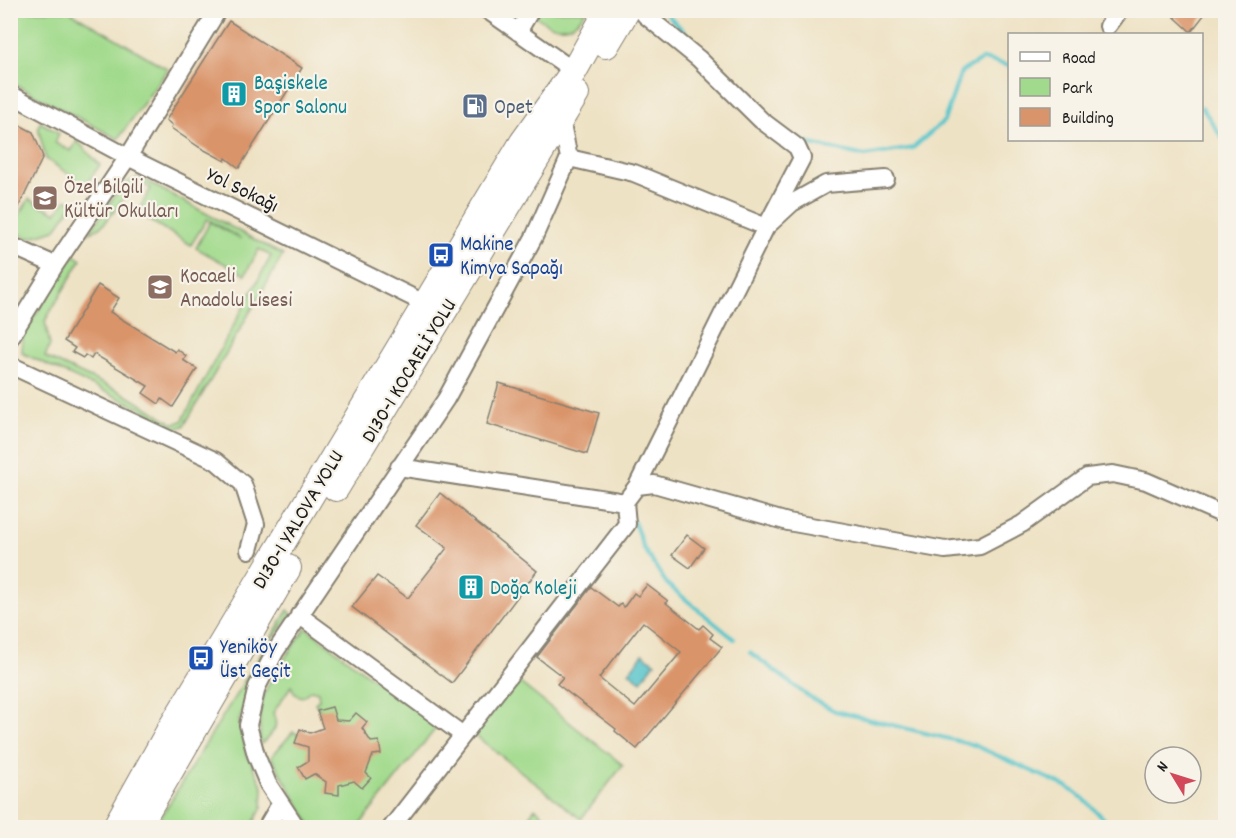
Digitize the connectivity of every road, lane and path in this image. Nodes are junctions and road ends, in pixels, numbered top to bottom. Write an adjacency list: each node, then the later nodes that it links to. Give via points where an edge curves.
1 (218, 10): 12 (street)
2 (488, 10): 8 (street)
3 (531, 10): 8 (street)
4 (608, 10): 9 (highway, D130-1 YALOVA YOLU)
5 (1120, 10): 7 (street)
6 (636, 13): 11 (highway, D130-1 KOCAELİ YOLU); 15 (street, via 699,59 761,120 797,147 802,158)
7 (1108, 26)
8 (518, 32): 9 (street)
9 (574, 70): 18 (highway, D130-1 YALOVA YOLU, via 523,142)
10 (10, 94): 12 (street, Yol Sokağı)
11 (561, 119): 13 (street); 27 (highway, D130-1 KOCAELİ YOLU, via 296,555)
12 (128, 157): 17 (street); 18 (street, Yol Sokağı)
13 (569, 158): 15 (street, via 634,173); 21 (street, via 534,237 486,327 446,399)
14 (886, 179): 15 (street, via 826,184 792,202)
15 (766, 227): 22 (street)
16 (10, 245): 17 (street)
17 (55, 265): 19 (street)
18 (426, 304): 27 (highway, D130-1 YALOVA YOLU)
19 (10, 338)
20 (10, 365): 25 (street, via 216,461 243,484 255,524)
21 (399, 467): 23 (street); 26 (street)
22 (637, 486): 23 (street); 24 (street, via 654,484 788,522 945,550 980,546 1022,524 1087,477 1113,474 1146,481)
23 (625, 502): 28 (street, via 627,524)
24 (1226, 516)
25 (249, 550)
26 (299, 615): 28 (street); 29 (street, via 257,687 248,725 256,755)
27 (181, 733): 30 (highway, D130-1 YALOVA YOLU); 31 (highway, D130-1 KOCAELİ YOLU)
28 (463, 735): 34 (street)
29 (280, 804): 32 (street); 33 (street)
30 (115, 828)
31 (137, 828)
32 (266, 828)
33 (297, 828)
34 (391, 828)

